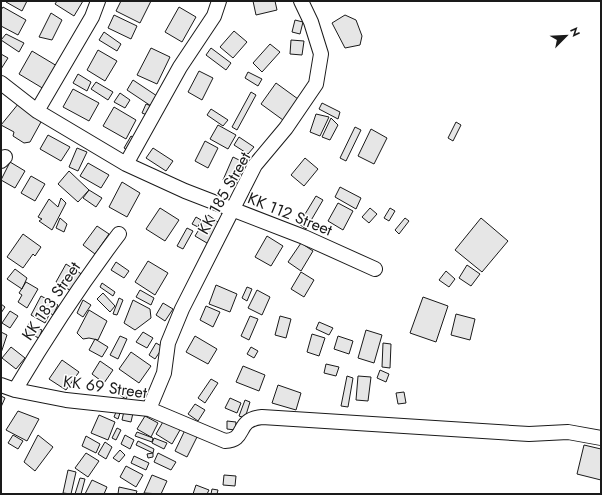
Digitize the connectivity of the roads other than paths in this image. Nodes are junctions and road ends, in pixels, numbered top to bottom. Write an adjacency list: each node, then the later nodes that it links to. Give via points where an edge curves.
1 (98, 1): 5 (street, via 92,17)
2 (219, 1): 6 (street, via 214,16 180,67)
3 (301, 1): 7 (street, KK 185 Street, via 321,54 316,84 286,128 255,165)
4 (1, 83): 5 (street, KK 112 Street)
5 (37, 111): 6 (street, KK 112 Street)
6 (126, 164): 7 (street, KK 112 Street)
7 (233, 210): 9 (street, KK 112 Street, via 304,237); 12 (street, KK 185 Street, via 182,308 168,343 164,373)
8 (119, 234): 11 (street, KK 183 Street, via 52,328)
9 (376, 269)
10 (1, 385): 11 (street, KK 69 Street)
11 (15, 390): 12 (street, KK 69 Street, via 66,400)
12 (149, 409): 13 (street, KK 69 Street, via 225,441 233,441 244,424 252,418 262,417 529,434 568,432)
13 (601, 438)

